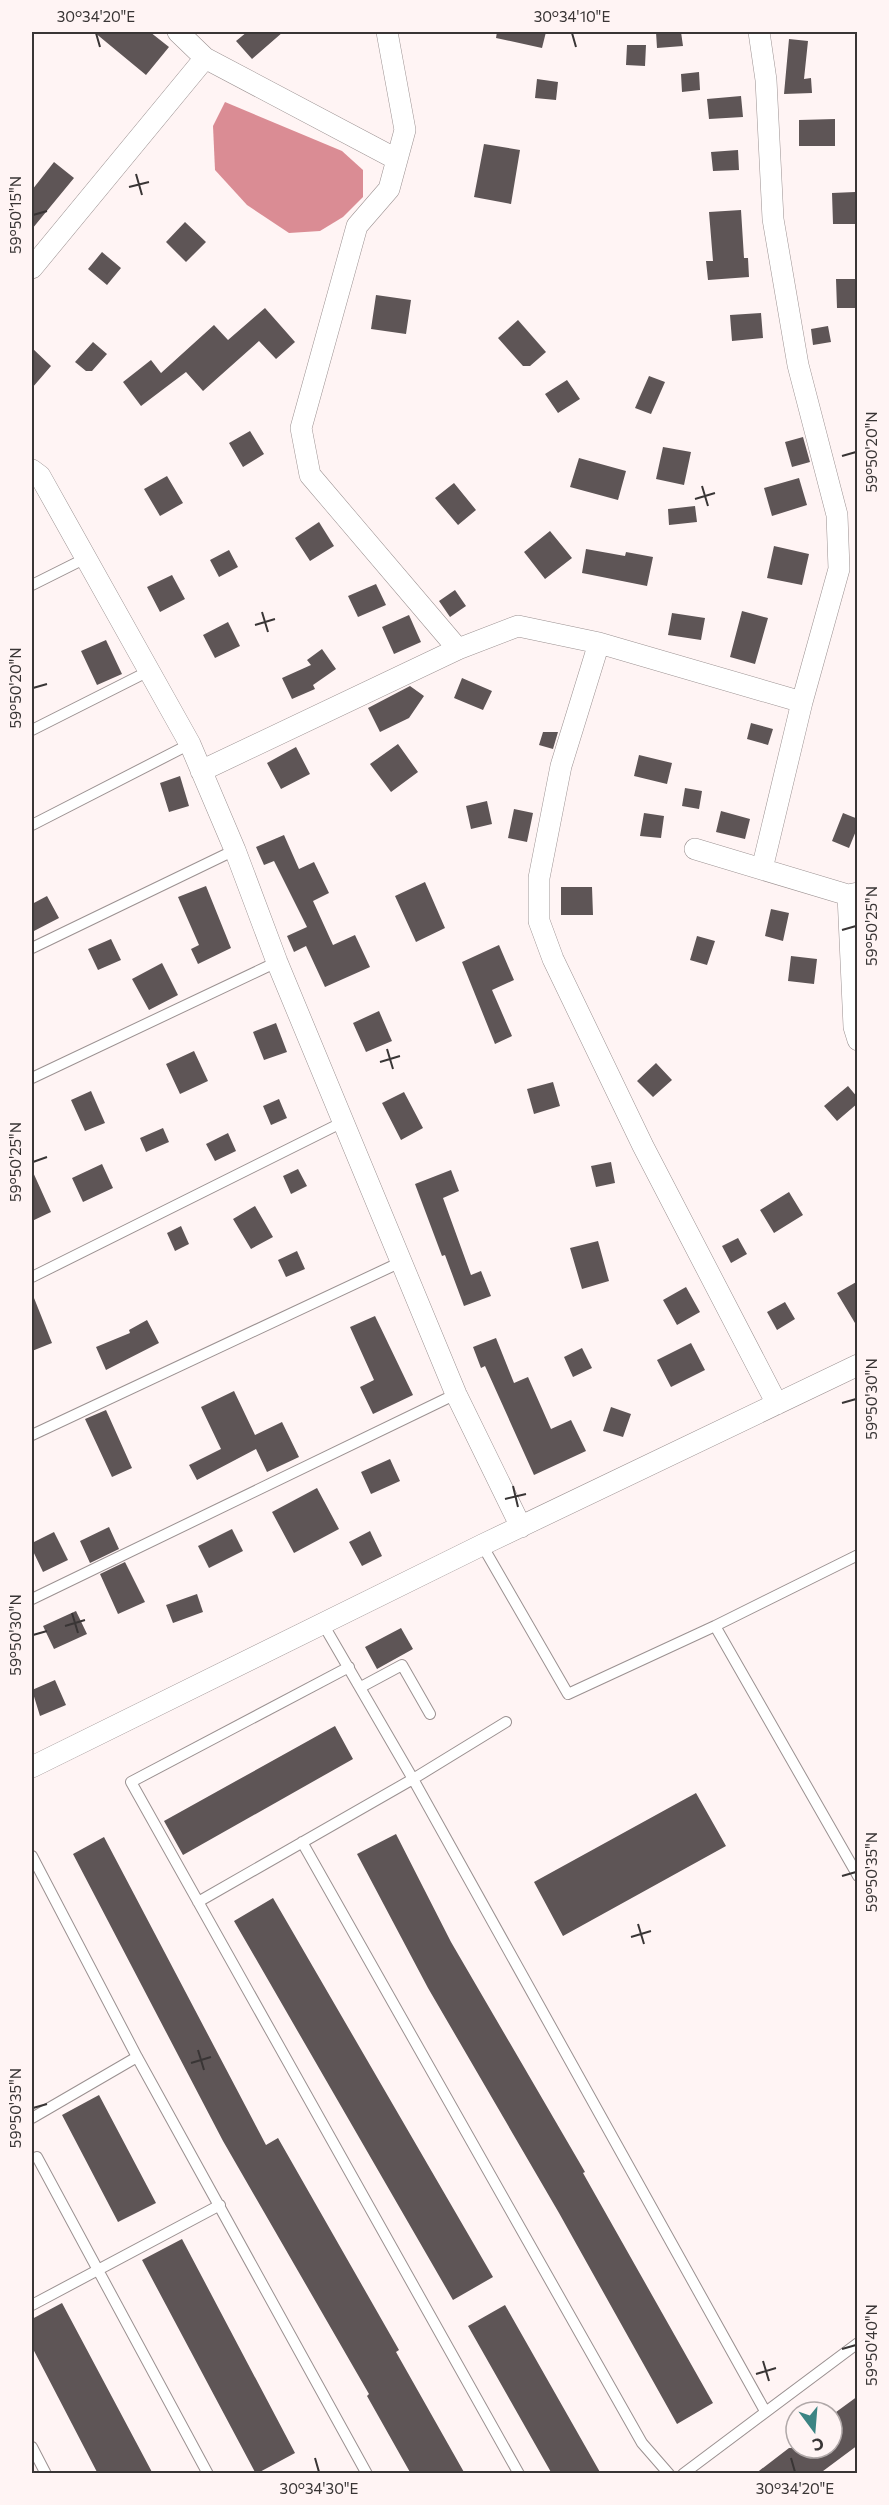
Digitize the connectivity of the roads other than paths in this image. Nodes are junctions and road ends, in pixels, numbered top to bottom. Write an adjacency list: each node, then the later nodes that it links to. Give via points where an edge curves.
1 (178, 32): 4 (street)
2 (387, 32): 5 (street, via 405,130)
3 (759, 32): 13 (street, via 766,80 773,219 798,365 837,515 839,569)
4 (206, 58): 5 (street); 6 (street)
5 (396, 159): 11 (street, via 389,189 357,226 301,428 310,475)
6 (32, 268)
7 (32, 470): 8 (street, via 40,476)
8 (86, 558): 9 (lane); 12 (street)
9 (32, 585)
10 (599, 643): 11 (street, via 518,626); 13 (street); 31 (street, via 561,766 539,878 539,921 553,959 643,1146)
11 (458, 649): 16 (street)
12 (149, 671): 14 (lane); 15 (street)
13 (802, 702): 20 (street)
14 (32, 730)
15 (190, 744): 16 (street); 17 (lane)
16 (201, 771): 19 (street)
17 (32, 825)
18 (695, 849): 20 (street)
19 (235, 850): 22 (lane); 23 (street)
20 (762, 869): 21 (street)
21 (853, 894): 24 (street, via 854,1027)
22 (32, 948)
23 (276, 962): 25 (lane); 26 (street)
24 (858, 1040)
25 (32, 1078)
26 (343, 1122): 27 (street); 28 (lane)
27 (401, 1262): 30 (street); 32 (lane)
28 (32, 1277)
29 (858, 1365): 31 (street)
30 (456, 1394): 33 (street); 36 (lane)
31 (777, 1404): 33 (street)
32 (32, 1435)
33 (521, 1527): 34 (street)
34 (482, 1545): 37 (street); 38 (lane, via 568,1694)
35 (858, 1555): 38 (lane)
36 (32, 1599)
37 (323, 1624): 39 (lane); 43 (street)
38 (715, 1626): 47 (lane)
39 (349, 1667): 40 (lane); 48 (lane, via 131,1782)
40 (361, 1687): 41 (lane, via 402,1665); 44 (lane)
41 (430, 1714)
42 (506, 1722): 44 (lane)
43 (32, 1767)
44 (413, 1779): 45 (lane); 56 (lane)
45 (302, 1842): 48 (lane); 62 (lane, via 642,2443)
46 (32, 1856): 49 (lane)
47 (858, 1876)
48 (198, 1902): 61 (lane)
49 (138, 2058): 50 (lane); 52 (lane)
50 (32, 2118)
51 (37, 2157): 53 (lane)
52 (220, 2205): 53 (lane); 60 (lane)
53 (98, 2270): 54 (lane); 59 (lane)
54 (32, 2305)
55 (858, 2343): 56 (lane)
56 (765, 2411): 63 (lane)
57 (32, 2447): 58 (lane)
58 (46, 2474)
59 (208, 2474)
60 (367, 2474)
61 (519, 2474)
62 (669, 2474)
63 (683, 2474)

